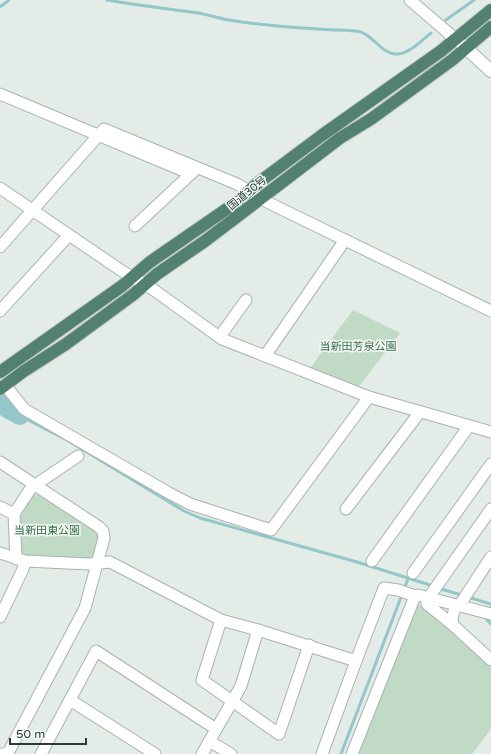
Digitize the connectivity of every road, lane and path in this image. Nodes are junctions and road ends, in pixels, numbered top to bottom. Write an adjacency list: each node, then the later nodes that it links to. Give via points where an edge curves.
1 (410, 0): 4 (street)
2 (491, 10): 4 (highway, 国道30号)
3 (491, 27): 5 (highway, 国道30号)
4 (456, 39): 5 (street); 10 (highway, 国道30号, via 320,136)
5 (466, 48): 6 (street); 12 (highway, 国道30号)
6 (491, 71)
7 (0, 94): 8 (street)
8 (98, 136): 9 (street, via 104,129); 13 (street)
9 (194, 171): 10 (street); 14 (street)
10 (249, 191): 12 (street); 18 (highway, 国道30号)
11 (2, 193): 13 (street)
12 (261, 198): 16 (street); 19 (highway, 国道30号)
13 (33, 210): 15 (street); 17 (street)
14 (135, 226)
15 (69, 235): 18 (street); 22 (street)
16 (345, 240): 21 (street); 24 (street)
17 (0, 247)
18 (132, 277): 19 (street); 25 (highway, 国道30号)
19 (144, 285): 23 (street); 26 (highway, 国道30号, via 66,344)
20 (246, 300): 23 (street, via 223,332)
21 (491, 311)
22 (0, 312)
23 (222, 339): 24 (street)
24 (265, 356): 27 (street)
25 (0, 372)
26 (3, 387): 27 (street, via 24,409 190,504 271,530)
27 (369, 397): 28 (street)
28 (420, 412): 29 (street); 36 (street)
29 (469, 426): 30 (street); 42 (street)
30 (491, 432)
31 (78, 456): 34 (street)
32 (0, 462): 34 (street)
33 (491, 464): 44 (street)
34 (36, 485): 38 (street, via 31,488); 43 (street, via 103,531 104,538)
35 (0, 508): 38 (street)
36 (346, 509)
37 (491, 509): 46 (street)
38 (14, 514): 41 (street)
39 (0, 553): 41 (street)
40 (491, 557): 47 (street)
41 (21, 560): 43 (street); 49 (street, via 23,569)
42 (372, 561)
43 (98, 564): 50 (street, via 110,562); 61 (street, via 85,608 8,753)
44 (413, 573)
45 (407, 593): 46 (street); 55 (street, via 384,588); 66 (street)
46 (429, 595): 47 (street); 51 (street, via 427,604)
47 (463, 600): 48 (street); 51 (street, via 453,612)
48 (491, 614)
49 (0, 617)
50 (221, 620): 52 (street); 57 (street, via 202,680)
51 (453, 625): 54 (street)
52 (258, 630): 53 (street); 57 (street, via 241,686)
53 (309, 646): 55 (street); 57 (street, via 279,734)
54 (491, 660)
55 (356, 661): 65 (street)
56 (70, 700): 58 (street, via 96,651); 60 (street); 62 (street)
57 (233, 700): 58 (street)
58 (216, 729): 59 (street)
59 (209, 741): 63 (street); 64 (street)
60 (44, 753)
61 (3, 754)
62 (155, 754)
63 (202, 754)
64 (231, 754)
65 (322, 754)
66 (352, 754)

